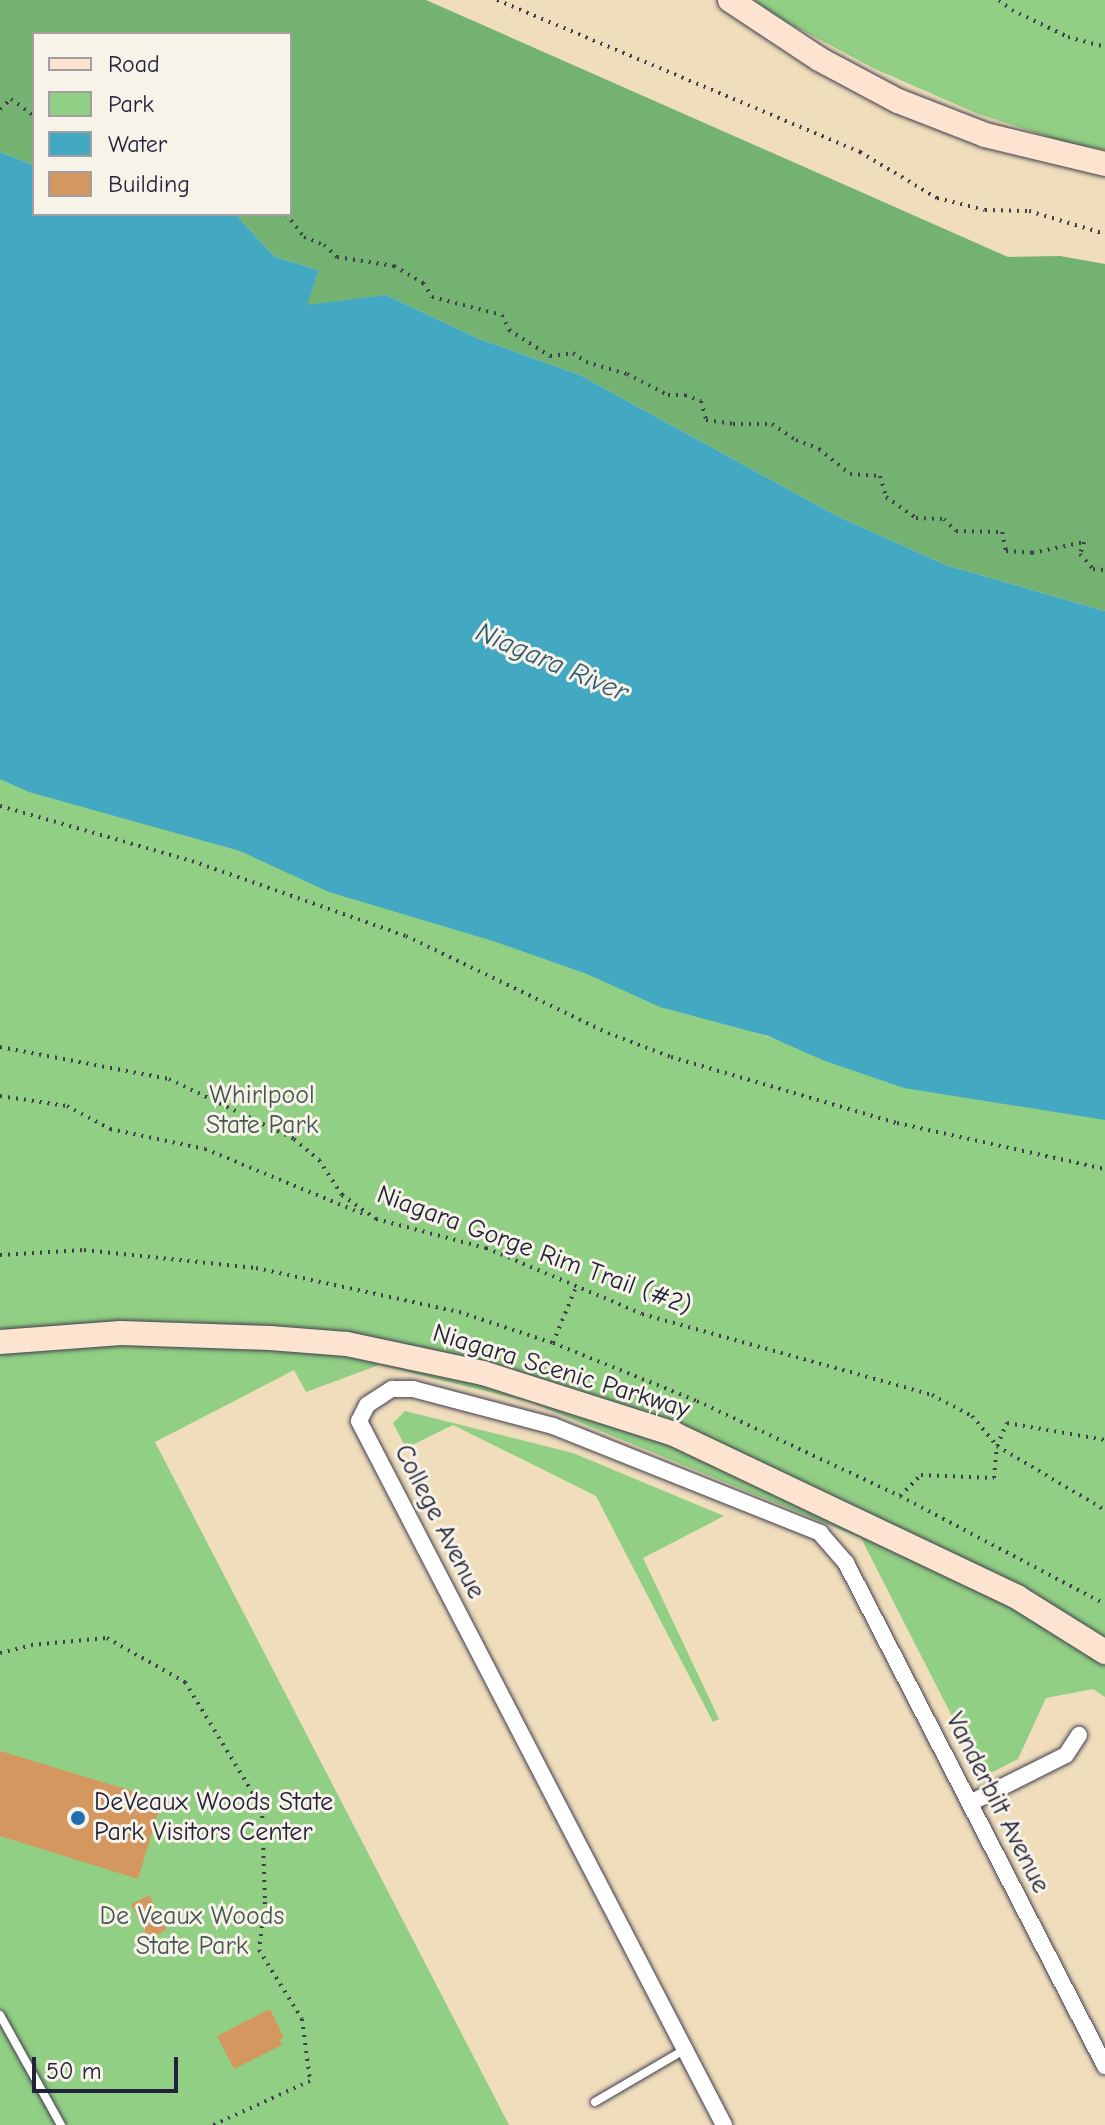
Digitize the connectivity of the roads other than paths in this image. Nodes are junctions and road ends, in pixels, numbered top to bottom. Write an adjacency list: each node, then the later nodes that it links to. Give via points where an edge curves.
1 (730, 0): 2 (main road, via 819,59 898,101 985,135)
2 (1105, 164)
3 (0, 1342): 5 (main road, Niagara Scenic Parkway, via 121,1333 270,1338 347,1344 483,1373 688,1440 1017,1597)
4 (846, 1563): 7 (street, Vanderbilt Avenue); 10 (street, College Avenue, via 820,1533 553,1426 413,1389 392,1389 367,1405 359,1421)
5 (1105, 1652)
6 (1079, 1735): 7 (street, via 1066,1755)
7 (970, 1803): 9 (street, Vanderbilt Avenue)
8 (0, 2015): 13 (lane)
9 (1101, 2048): 11 (street, Vanderbilt Avenue)
10 (685, 2049): 12 (lane); 14 (street, College Avenue)
11 (1105, 2066)
12 (595, 2102)
13 (61, 2125)
14 (724, 2125)

